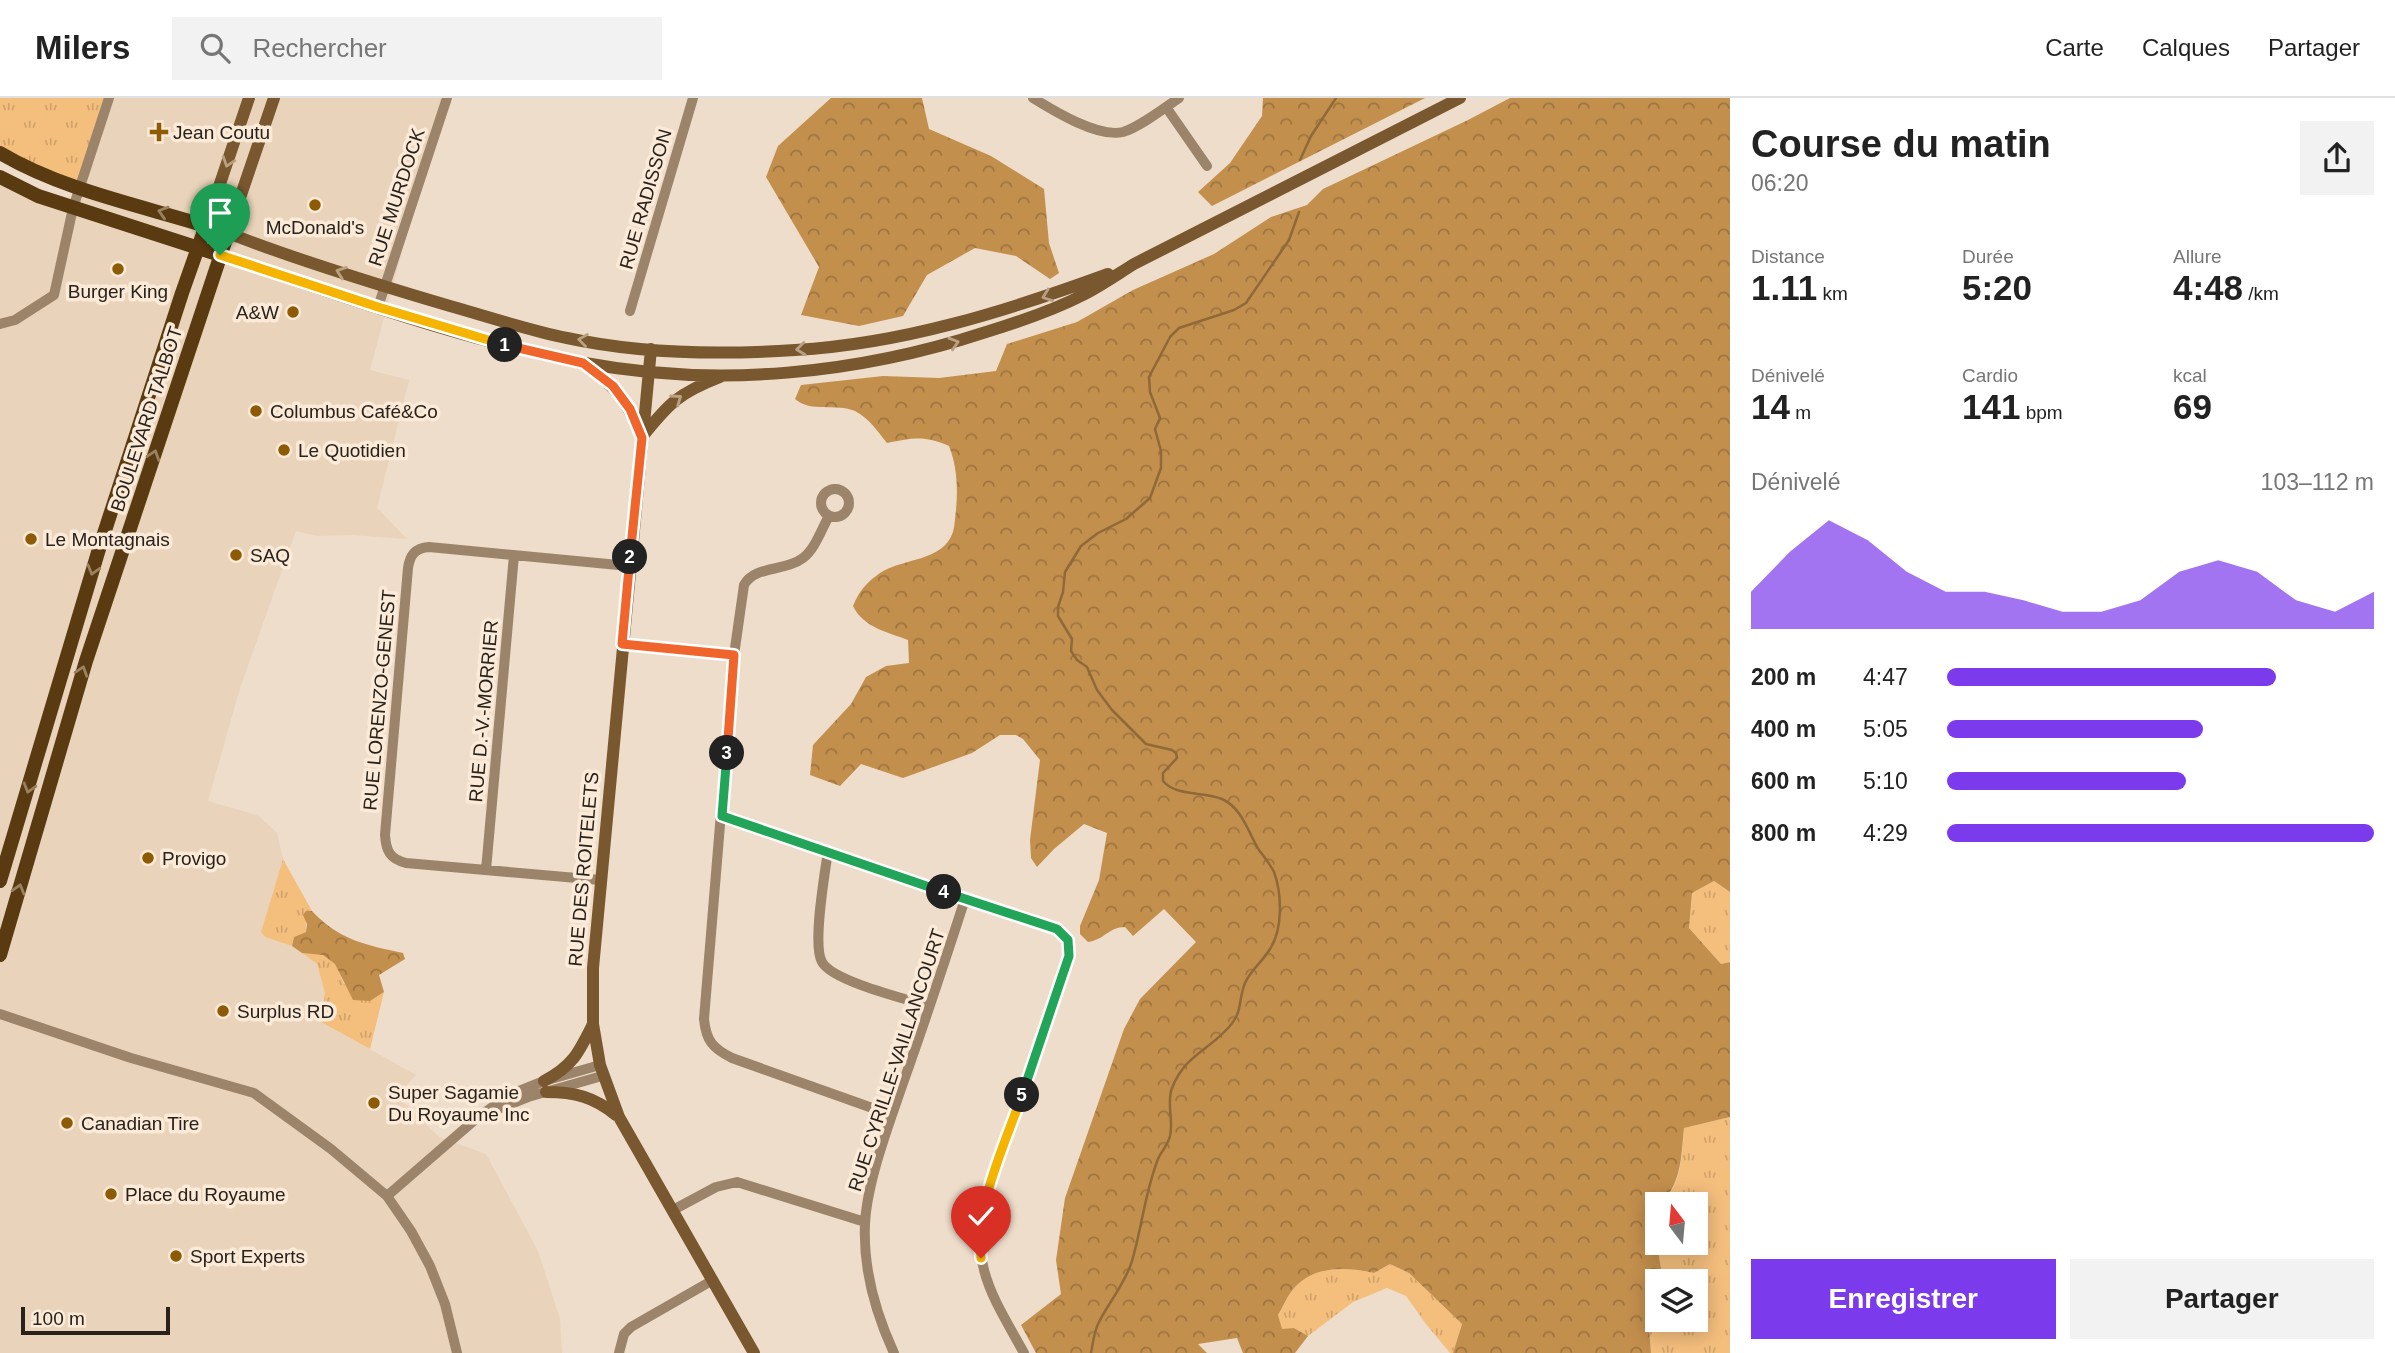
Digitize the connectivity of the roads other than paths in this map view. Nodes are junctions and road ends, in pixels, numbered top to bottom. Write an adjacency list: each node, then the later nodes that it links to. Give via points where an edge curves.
1 (109, 98): 13 (street)
2 (249, 98): 15 (main road, BOULEVARD TALBOT, one-way to 15)
3 (274, 98): 16 (main road, BOULEVARD TALBOT)
4 (447, 98): 20 (street, RUE MURDOCK)
5 (693, 98): 22 (street, RUE RADISSON)
6 (1033, 98): 9 (street, via 1070,120 1111,133 1125,131)
7 (1179, 98): 9 (street)
8 (1460, 98): 19 (main road)
9 (1166, 107): 11 (street)
10 (0, 153): 13 (main road)
11 (1207, 166)
12 (0, 177): 14 (main road)
13 (80, 188): 14 (street); 15 (main road, one-way to 13)
14 (73, 208): 17 (main road); 23 (street, via 54,295 15,320)
15 (206, 225): 16 (main road); 17 (main road, BOULEVARD TALBOT)
16 (228, 233): 18 (main road, BOULEVARD TALBOT); 20 (main road, one-way to 16)
17 (198, 248): 18 (main road); 38 (main road, BOULEVARD TALBOT, one-way to 38, via 99,549)
18 (220, 255): 21 (main road); 40 (main road, BOULEVARD TALBOT, one-way to 18, via 86,661)
19 (1134, 264): 24 (main road, one-way to 24, via 1022,304 942,327 869,341 738,353); 27 (main road, one-way to 19, via 829,369 950,344 1084,294)
20 (385, 287): 21 (street, RUE MURDOCK); 24 (main road, one-way to 20, via 568,338)
21 (378, 307): 25 (main road, via 483,340)
22 (630, 311)
23 (0, 324)
24 (650, 349): 26 (main road, RUE DES ROITELETS)
25 (583, 363): 26 (main road); 28 (main road, via 613,386 630,409)
26 (649, 371): 27 (main road); 28 (main road, RUE DES ROITELETS)
27 (724, 375): 28 (main road, one-way to 27, via 668,404 695,386)
28 (642, 438): 31 (main road, RUE DES ROITELETS)
29 (829, 516): 33 (street, via 806,556 748,578)
30 (514, 555): 31 (street, RUE LORENZO-GENEST); 36 (street, RUE D.-V.-MORRIER); 36 (street, RUE LORENZO-GENEST, via 421,547 414,551 408,568 386,846 396,860)
31 (629, 566): 32 (main road, RUE DES ROITELETS)
32 (622, 644): 33 (street); 37 (main road, RUE DES ROITELETS)
33 (734, 655): 34 (street)
34 (722, 816): 35 (street); 46 (street, via 704,1018 709,1042 732,1058)
35 (828, 851): 39 (street); 41 (street, via 818,944 821,962 835,976)
36 (486, 870): 37 (street, RUE LORENZO-GENEST)
37 (600, 880): 43 (main road, RUE DES ROITELETS)
38 (0, 881)
39 (965, 899): 41 (street, RUE CYRILLE-VAILLANCOURT); 56 (street, via 1057,929 1070,947 987,1195 979,1233 988,1286)
40 (0, 955)
41 (929, 1006): 46 (street, RUE CYRILLE-VAILLANCOURT)
42 (0, 1014): 48 (street, via 254,1093)
43 (593, 1024): 44 (main road, RUE DES ROITELETS); 45 (main road, via 575,1059)
44 (601, 1070): 45 (street); 47 (main road, RUE DES ROITELETS)
45 (545, 1087): 47 (main road, via 591,1098); 48 (street, via 477,1118)
46 (892, 1115): 50 (street, RUE CYRILLE-VAILLANCOURT)
47 (619, 1117): 49 (main road, RUE DES ROITELETS)
48 (387, 1196): 52 (street, via 430,1266)
49 (673, 1210): 50 (street, via 716,1187 737,1182); 51 (main road, RUE DES ROITELETS)
50 (865, 1222): 55 (street, RUE CYRILLE-VAILLANCOURT, via 876,1307)
51 (713, 1280): 53 (street, via 631,1328 624,1334); 54 (main road, RUE DES ROITELETS)
52 (457, 1353)
53 (619, 1353)
54 (754, 1353)
55 (894, 1353)
56 (1024, 1353)

